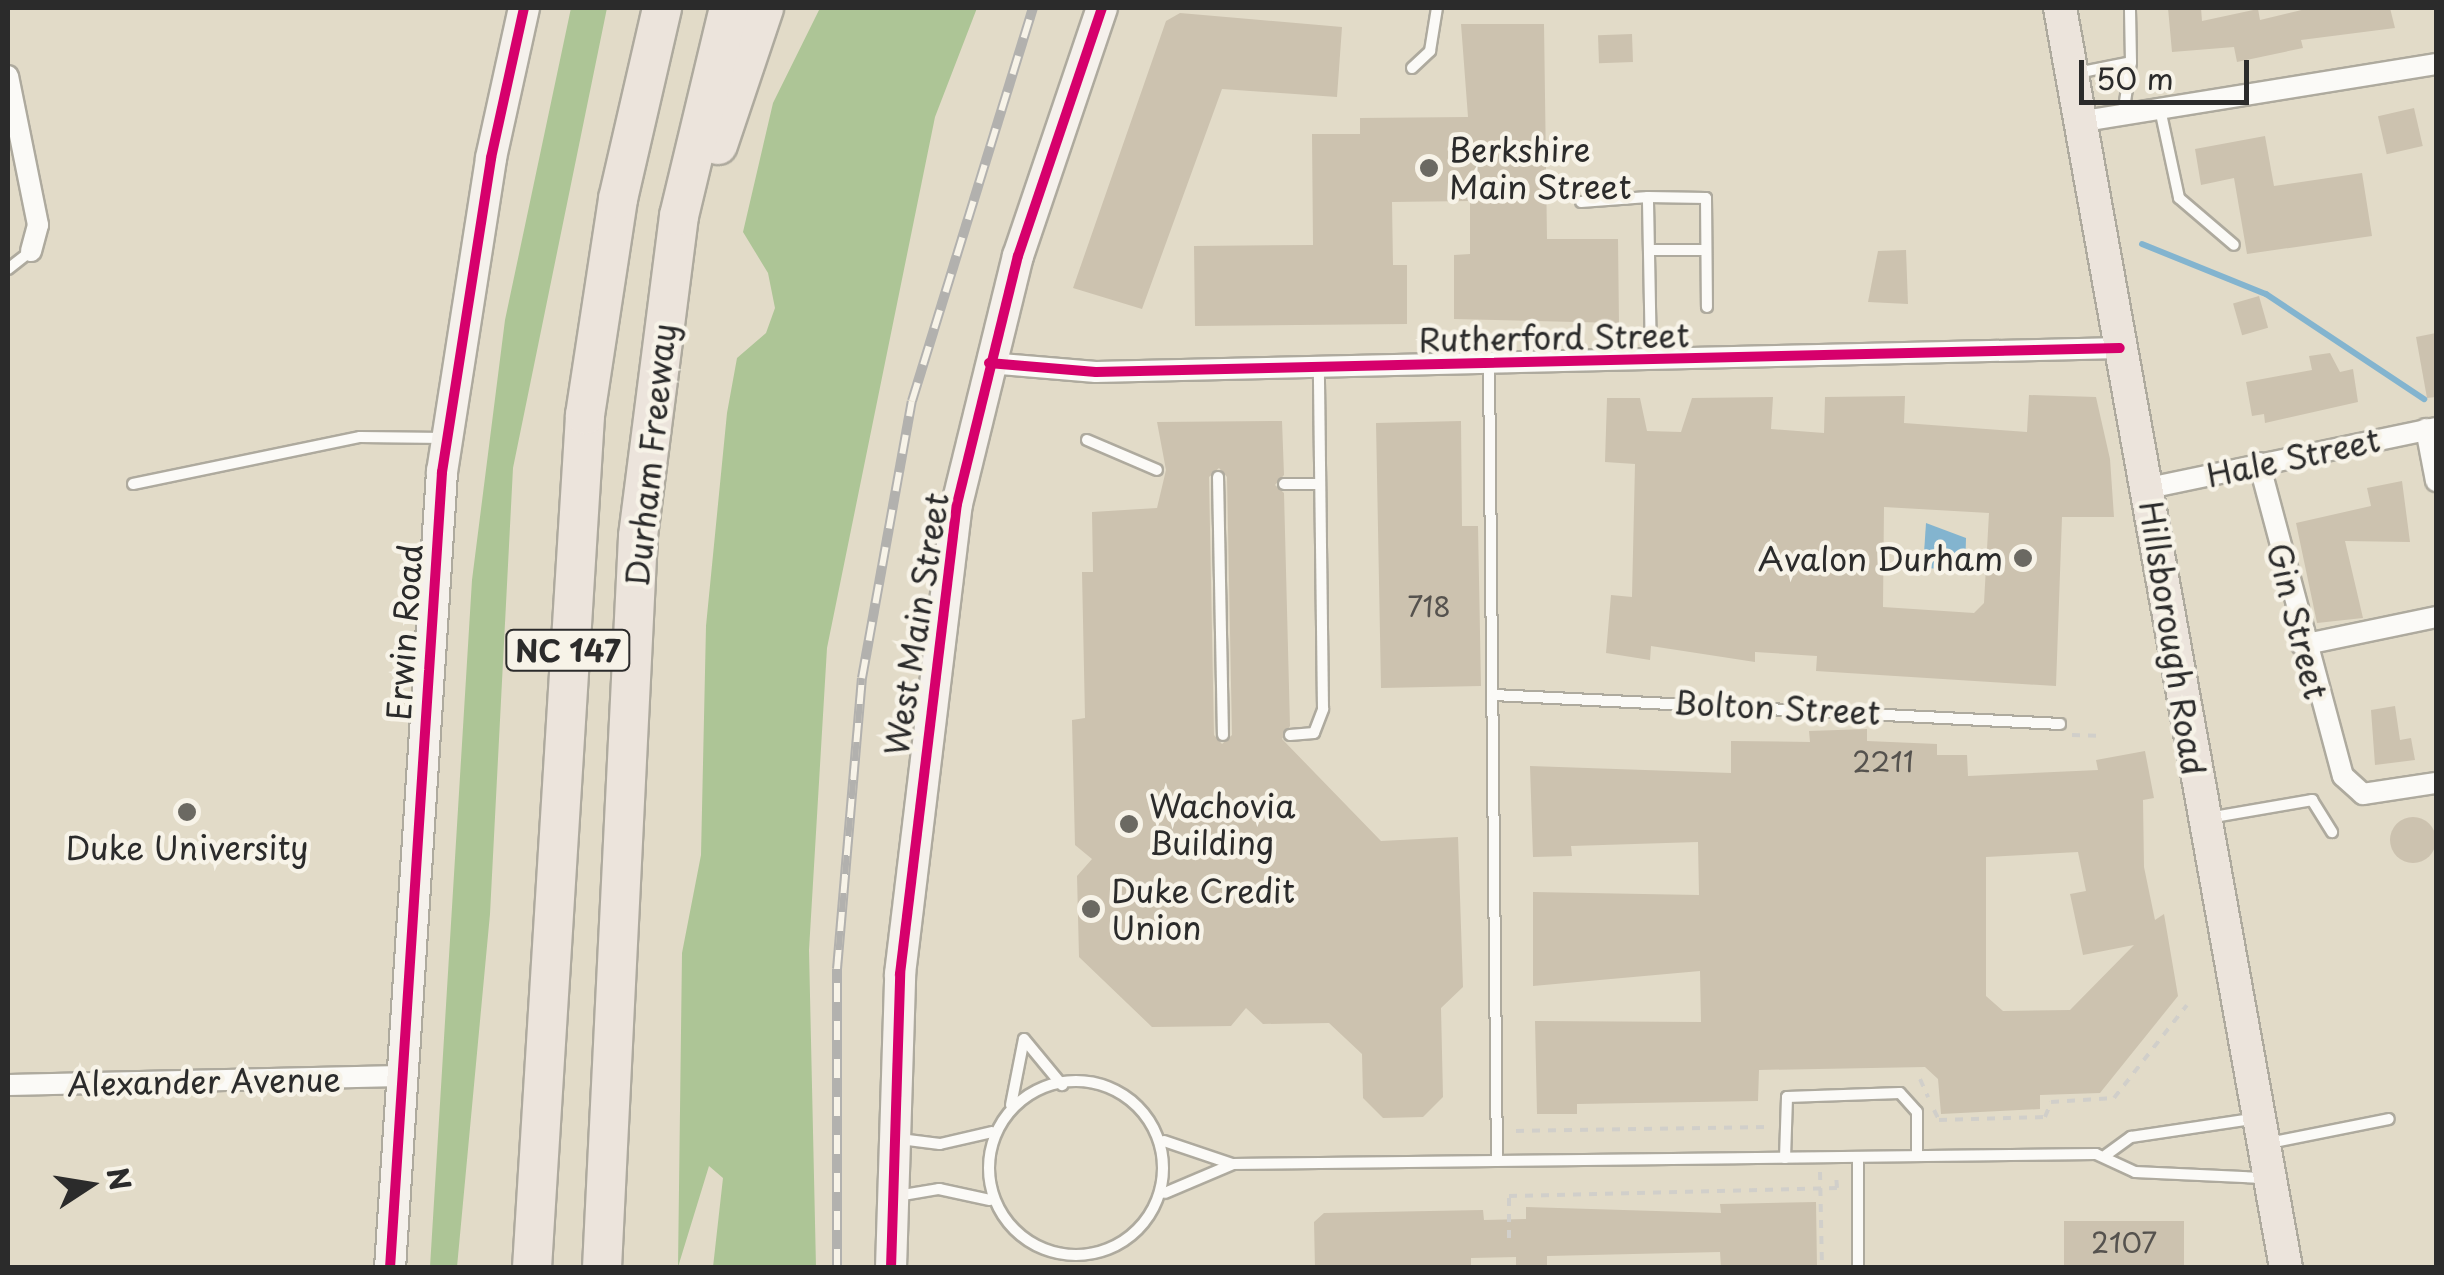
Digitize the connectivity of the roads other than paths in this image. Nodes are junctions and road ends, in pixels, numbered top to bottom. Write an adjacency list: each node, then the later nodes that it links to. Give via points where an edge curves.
1 (524, 8): 32 (main road, Erwin Road)
2 (729, 8): 30 (highway, Durham Freeway / NC 147, via 679,216)
3 (764, 8): 30 (highway, via 723,128)
4 (1102, 8): 27 (main road, West Main Street)
5 (1437, 8): 11 (lane, via 1430,51)
6 (2060, 8): 12 (main road, Hillsborough Road)
7 (2130, 8): 9 (lane)
8 (658, 18): 71 (highway, Durham Freeway / NC 147, via 585,415)
9 (2131, 62): 12 (lane); 15 (lane)
10 (2436, 64): 14 (street)
11 (1412, 68)
12 (2069, 74): 16 (main road, Hillsborough Road)
13 (8, 76): 20 (street, via 38,225)
14 (2159, 108): 15 (street); 19 (lane, via 2179,198)
15 (2123, 114): 16 (street)
16 (2078, 122): 25 (main road, Hillsborough Road)
17 (1648, 197): 18 (lane); 21 (lane); 22 (lane, via 1706,198)
18 (1581, 202)
19 (2234, 245)
20 (31, 250): 23 (lane)
21 (1650, 250): 22 (lane); 26 (lane)
22 (1706, 250): 24 (lane)
23 (8, 270)
24 (1706, 307)
25 (2120, 348): 26 (street, Rutherford Street); 41 (main road, Hillsborough Road)
26 (1651, 359): 28 (street, Rutherford Street)
27 (989, 363): 29 (street, Rutherford Street, via 1040,372); 58 (main road, West Main Street, via 957,504 918,771)
28 (1489, 364): 29 (street, Rutherford Street); 44 (lane)
29 (1319, 367): 40 (lane)
30 (652, 409): 72 (highway, Durham Freeway / NC 147, via 619,829)
31 (2431, 429): 34 (street, Hale Street); 37 (street)
32 (446, 438): 38 (lane, via 360,437); 51 (main road, Erwin Road)
33 (1087, 440): 35 (lane)
34 (2259, 463): 41 (street, Hale Street); 43 (street, Gin Street)
35 (1157, 470)
36 (1218, 477): 46 (lane)
37 (2436, 482)
38 (134, 484)
39 (1284, 484): 40 (lane)
40 (1320, 484): 47 (lane, via 1323,708 1314,733)
41 (2149, 488): 49 (main road, Hillsborough Road)
42 (2436, 617): 43 (street)
43 (2302, 645): 48 (street, Gin Street, via 2343,776 2363,794)
44 (1494, 695): 45 (lane, Bolton Street); 64 (lane)
45 (2060, 724)
46 (1223, 735)
47 (1290, 735)
48 (2436, 782)
49 (2202, 819): 50 (lane, via 2312,800); 56 (main road, Hillsborough Road)
50 (2332, 832)
51 (402, 1076): 53 (street, Alexander Avenue); 70 (main road, Erwin Road)
52 (1062, 1084): 54 (lane); 54 (lane, via 1024,1040); 59 (lane, via 1128,1101)
53 (8, 1085)
54 (1011, 1105): 57 (lane)
55 (2389, 1119): 56 (lane)
56 (2261, 1131): 60 (lane, via 2131,1137); 66 (main road, Hillsborough Road)
57 (992, 1132): 58 (lane, via 940,1144); 69 (lane)
58 (892, 1138): 68 (main road, West Main Street)
59 (1164, 1142): 65 (lane); 67 (lane)
60 (2106, 1154): 61 (lane); 66 (lane, via 2135,1172)
61 (1917, 1156): 62 (lane); 63 (lane, via 1917,1112 1900,1093 1787,1097)
62 (1858, 1157): 63 (lane); 74 (lane)
63 (1785, 1158): 64 (lane)
64 (1497, 1160): 65 (lane)
65 (1232, 1164): 67 (lane)
66 (2270, 1178): 75 (main road, Hillsborough Road)
67 (1166, 1194): 69 (lane, via 1140,1228 1076,1251 1014,1230)
68 (891, 1197): 69 (lane, via 939,1189); 73 (main road, West Main Street)
69 (990, 1200)
70 (390, 1268)
71 (532, 1268)
72 (602, 1268)
73 (891, 1268)
74 (1858, 1268)
75 (2286, 1268)

